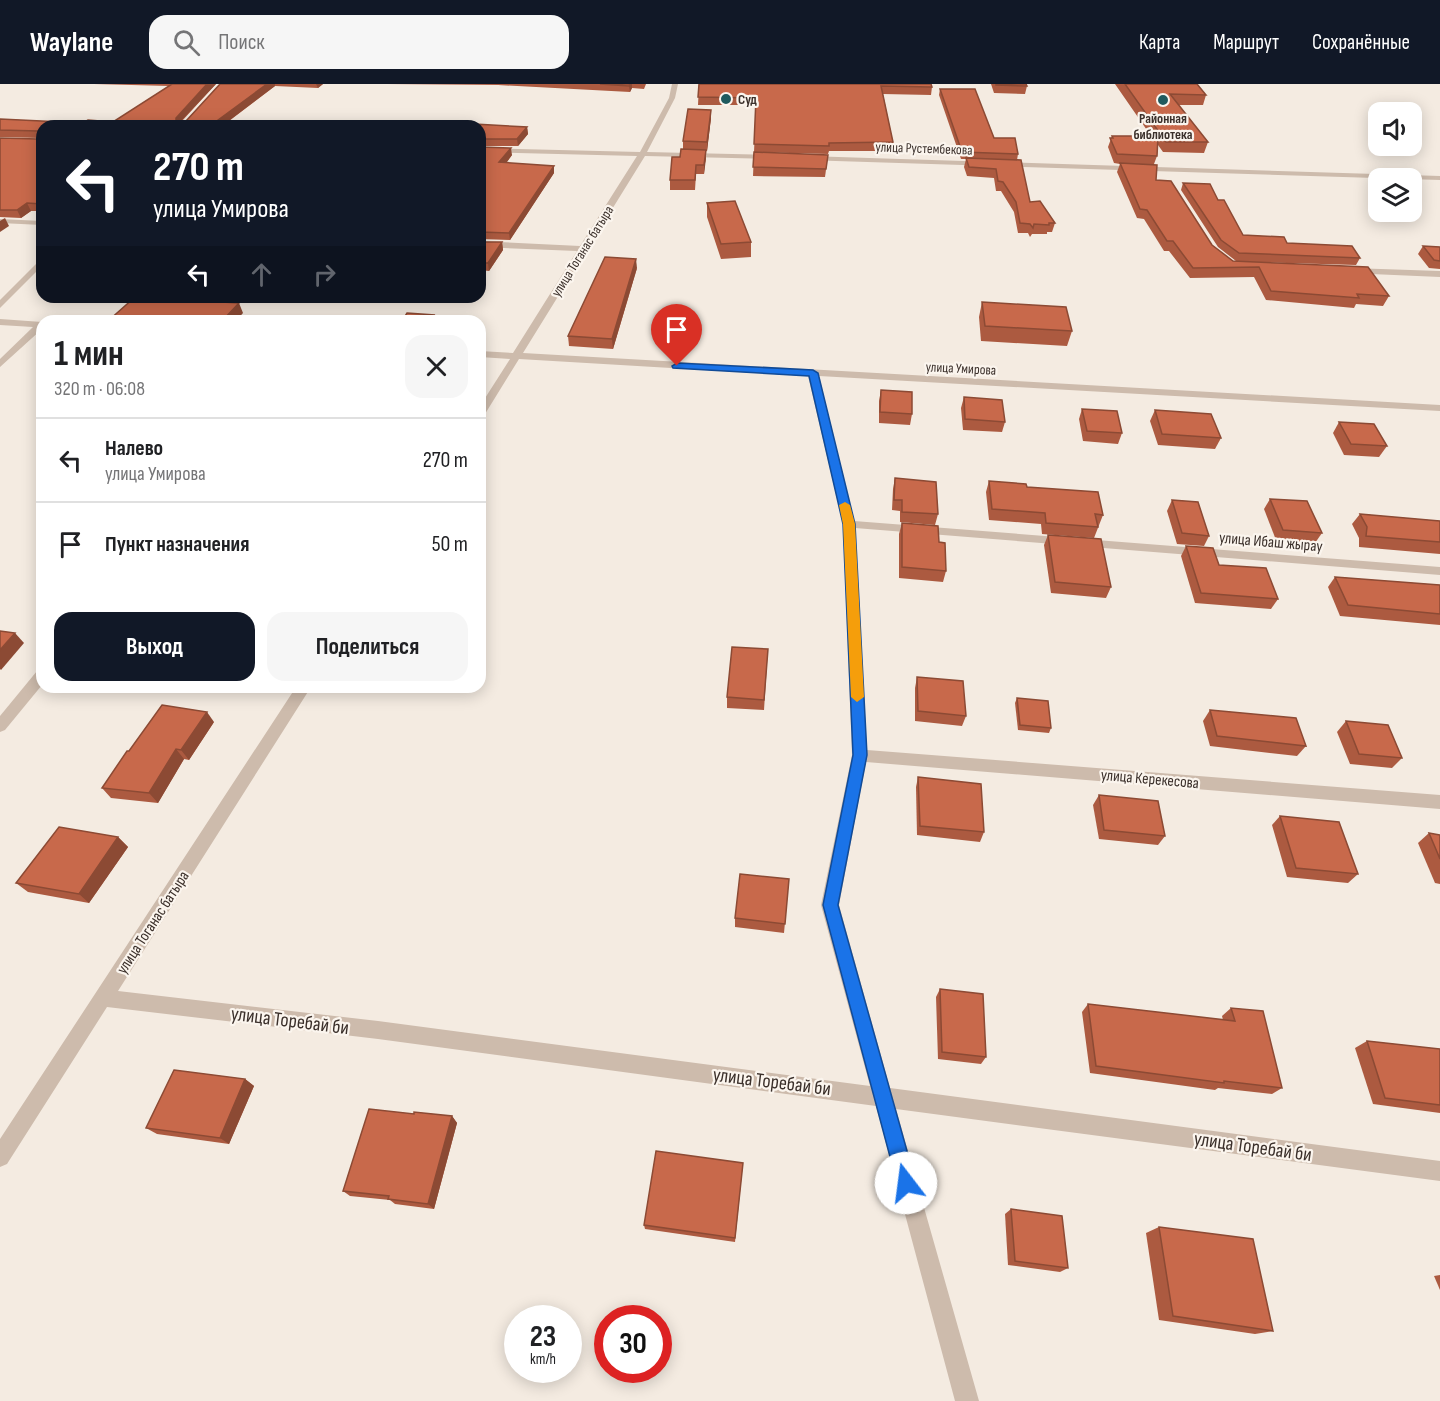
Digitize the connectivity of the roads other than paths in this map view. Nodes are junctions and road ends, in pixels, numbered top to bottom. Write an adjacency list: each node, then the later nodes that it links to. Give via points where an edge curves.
1 (675, 84): 3 (street, улица Тоганас батыра, via 672,98)
2 (486, 150): 3 (street)
3 (643, 153): 4 (street); 12 (street, улица Тоганас батыра)
4 (784, 157)
5 (796, 158): 6 (street, улица Рустембекова)
6 (1161, 169): 7 (street); 8 (street, улица Рустембекова)
7 (1166, 178)
8 (1440, 178)
9 (0, 221): 10 (street)
10 (36, 223)
11 (486, 244): 12 (street)
12 (584, 249): 21 (street, улица Тоганас батыра)
13 (36, 267): 16 (street)
14 (1336, 270): 15 (street)
15 (1440, 274)
16 (0, 305)
17 (0, 322): 18 (street)
18 (36, 325)
19 (36, 331): 22 (street)
20 (486, 354): 21 (street, улица Умирова)
21 (517, 357): 23 (street, улица Умирова); 24 (street, улица Тоганас батыра)
22 (0, 364)
23 (813, 373): 25 (street, улица Умирова); 26 (street)
24 (486, 405)
25 (1440, 408)
26 (849, 524): 27 (street, улица Ибаш жырау); 31 (street)
27 (1440, 571)
28 (36, 682): 30 (street)
29 (300, 693): 33 (street, улица Тоганас батыра)
30 (0, 726)
31 (860, 755): 32 (street, улица Керекесова); 34 (street, via 830,905)
32 (1440, 802)
33 (103, 998): 34 (street, улица Торебай би); 35 (street, улица Тоганас батыра)
34 (882, 1096): 36 (street, улица Торебай би); 37 (street)
35 (0, 1156)
36 (1440, 1171)
37 (967, 1401)

